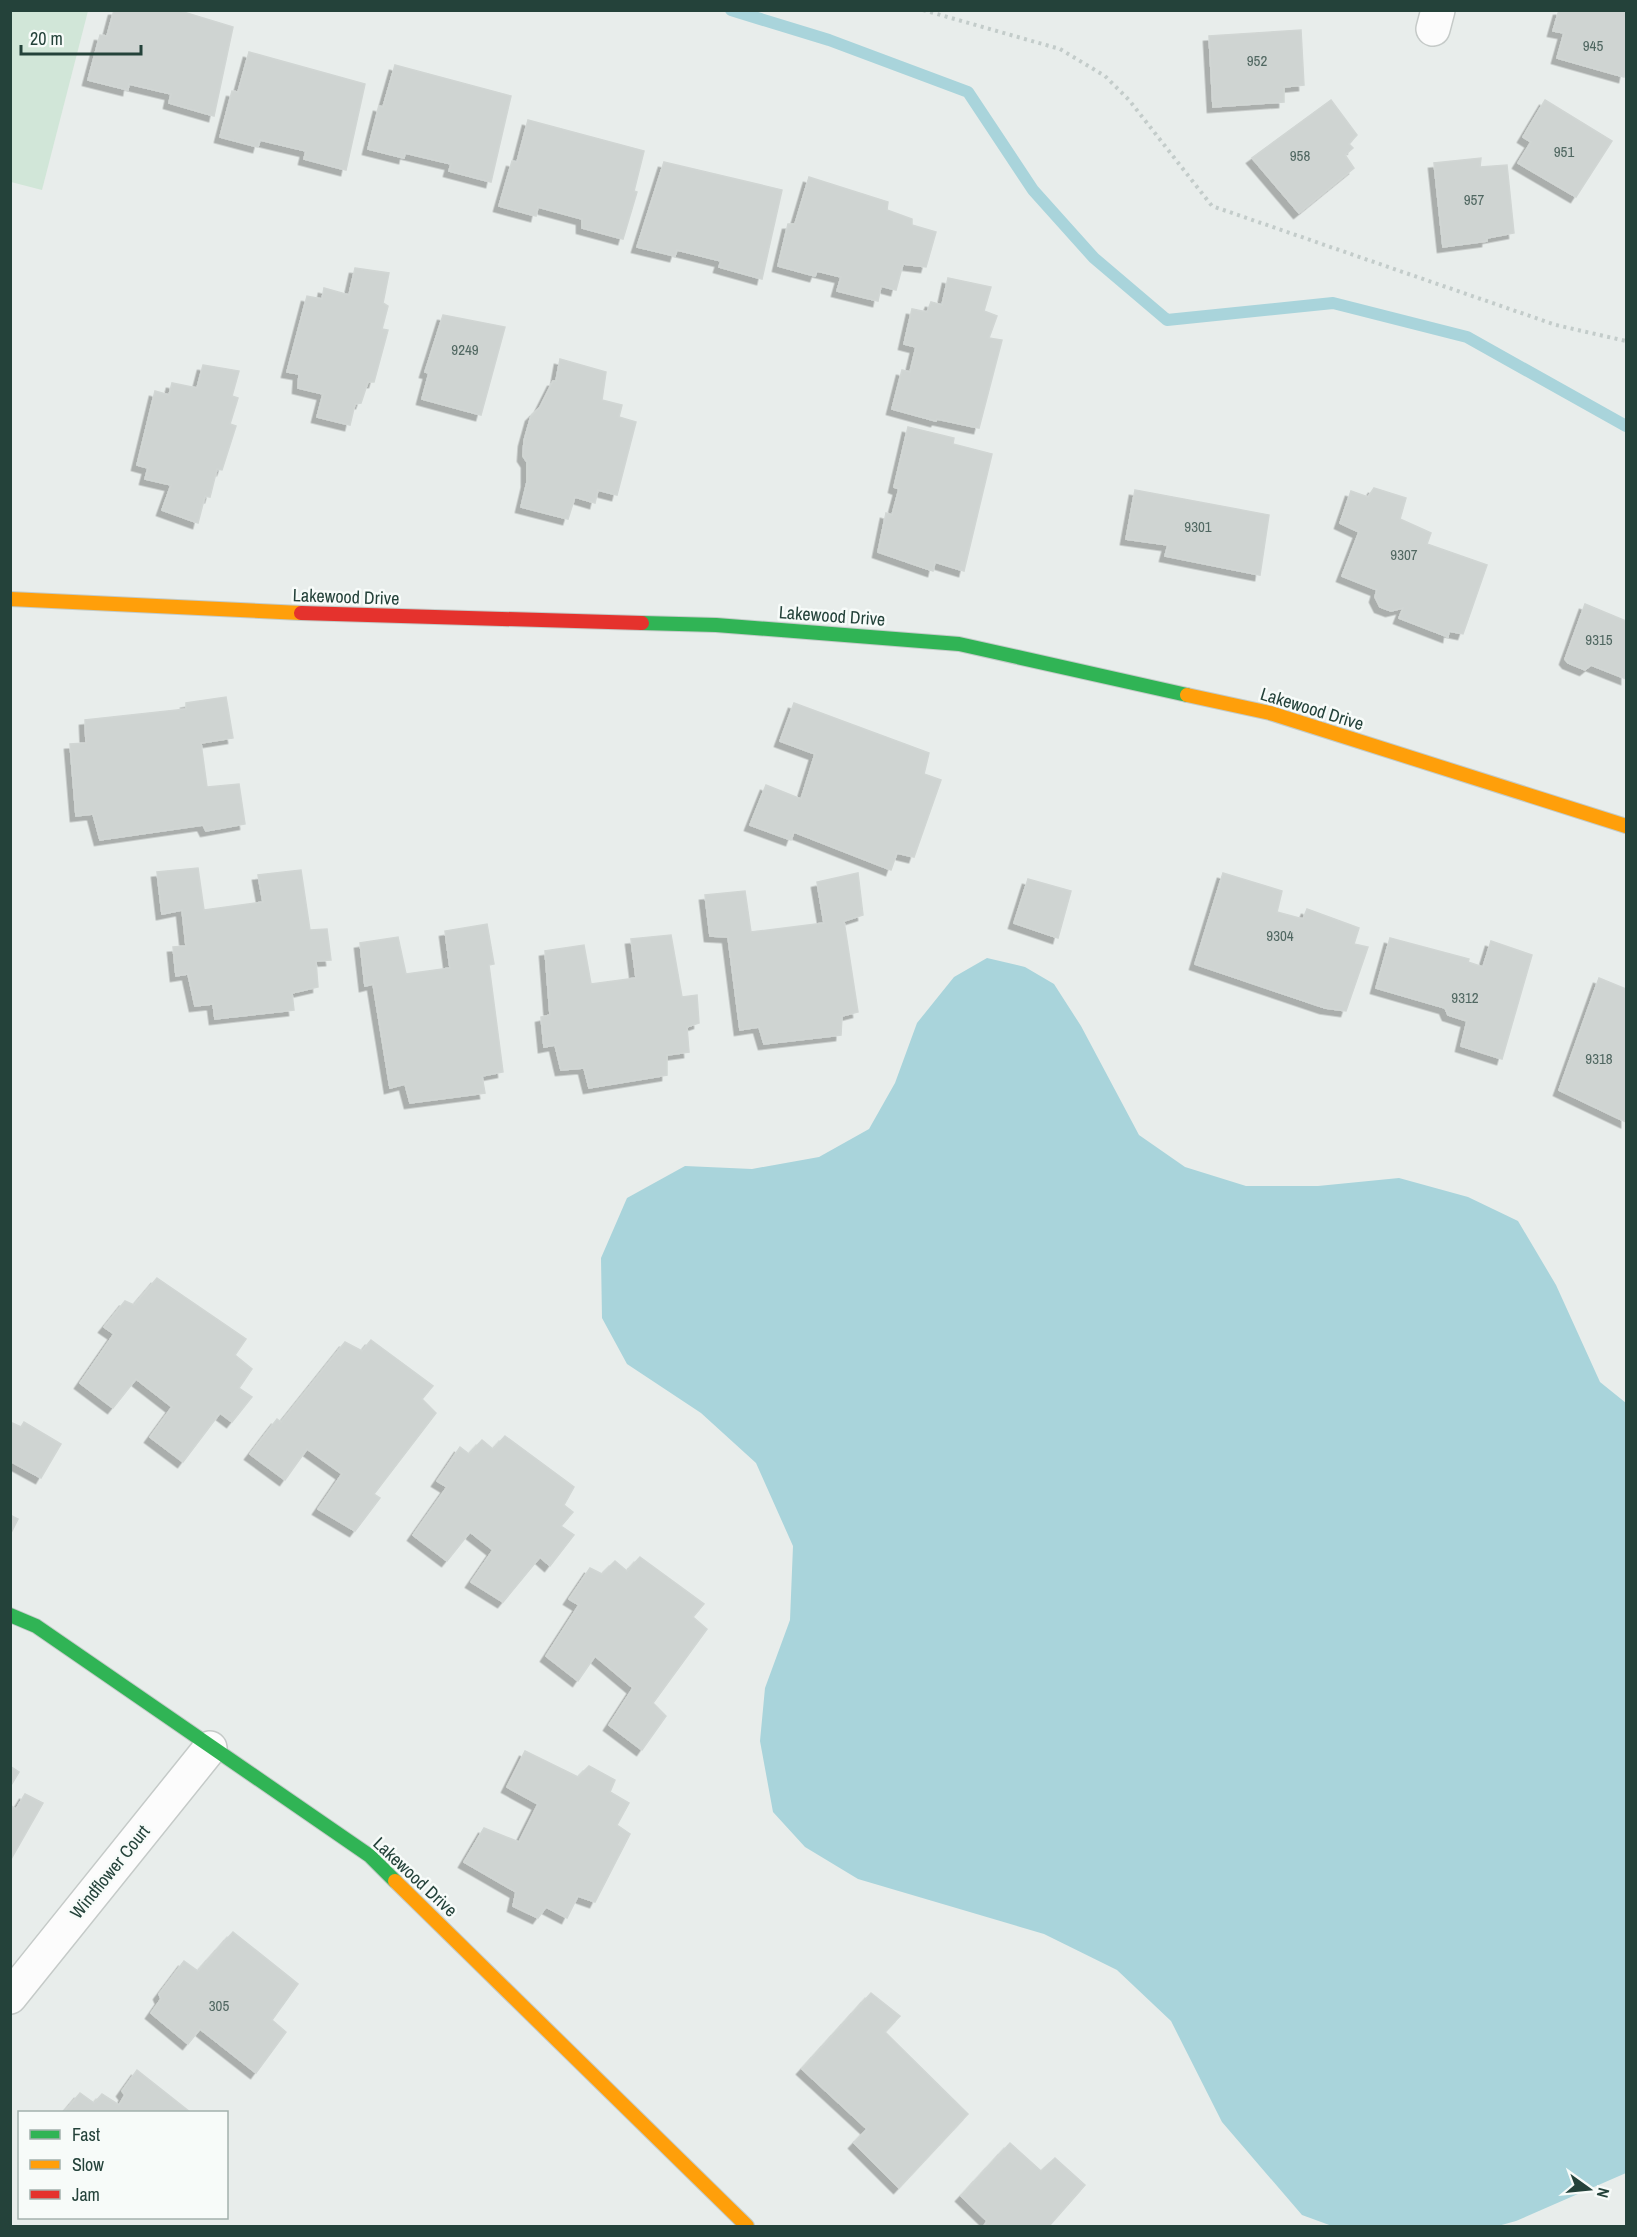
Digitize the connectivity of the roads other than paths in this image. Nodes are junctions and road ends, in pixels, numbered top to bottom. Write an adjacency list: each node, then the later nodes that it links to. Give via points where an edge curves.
1 (10, 598): 2 (street, Lakewood Drive, via 302,614 716,625 959,644 1270,713)
2 (1626, 826)
3 (10, 1615): 4 (street, Lakewood Drive, via 36,1626)
4 (210, 1748): 5 (street, Windflower Court); 6 (street, Lakewood Drive, via 370,1856)
5 (10, 1997)
6 (747, 2226)

